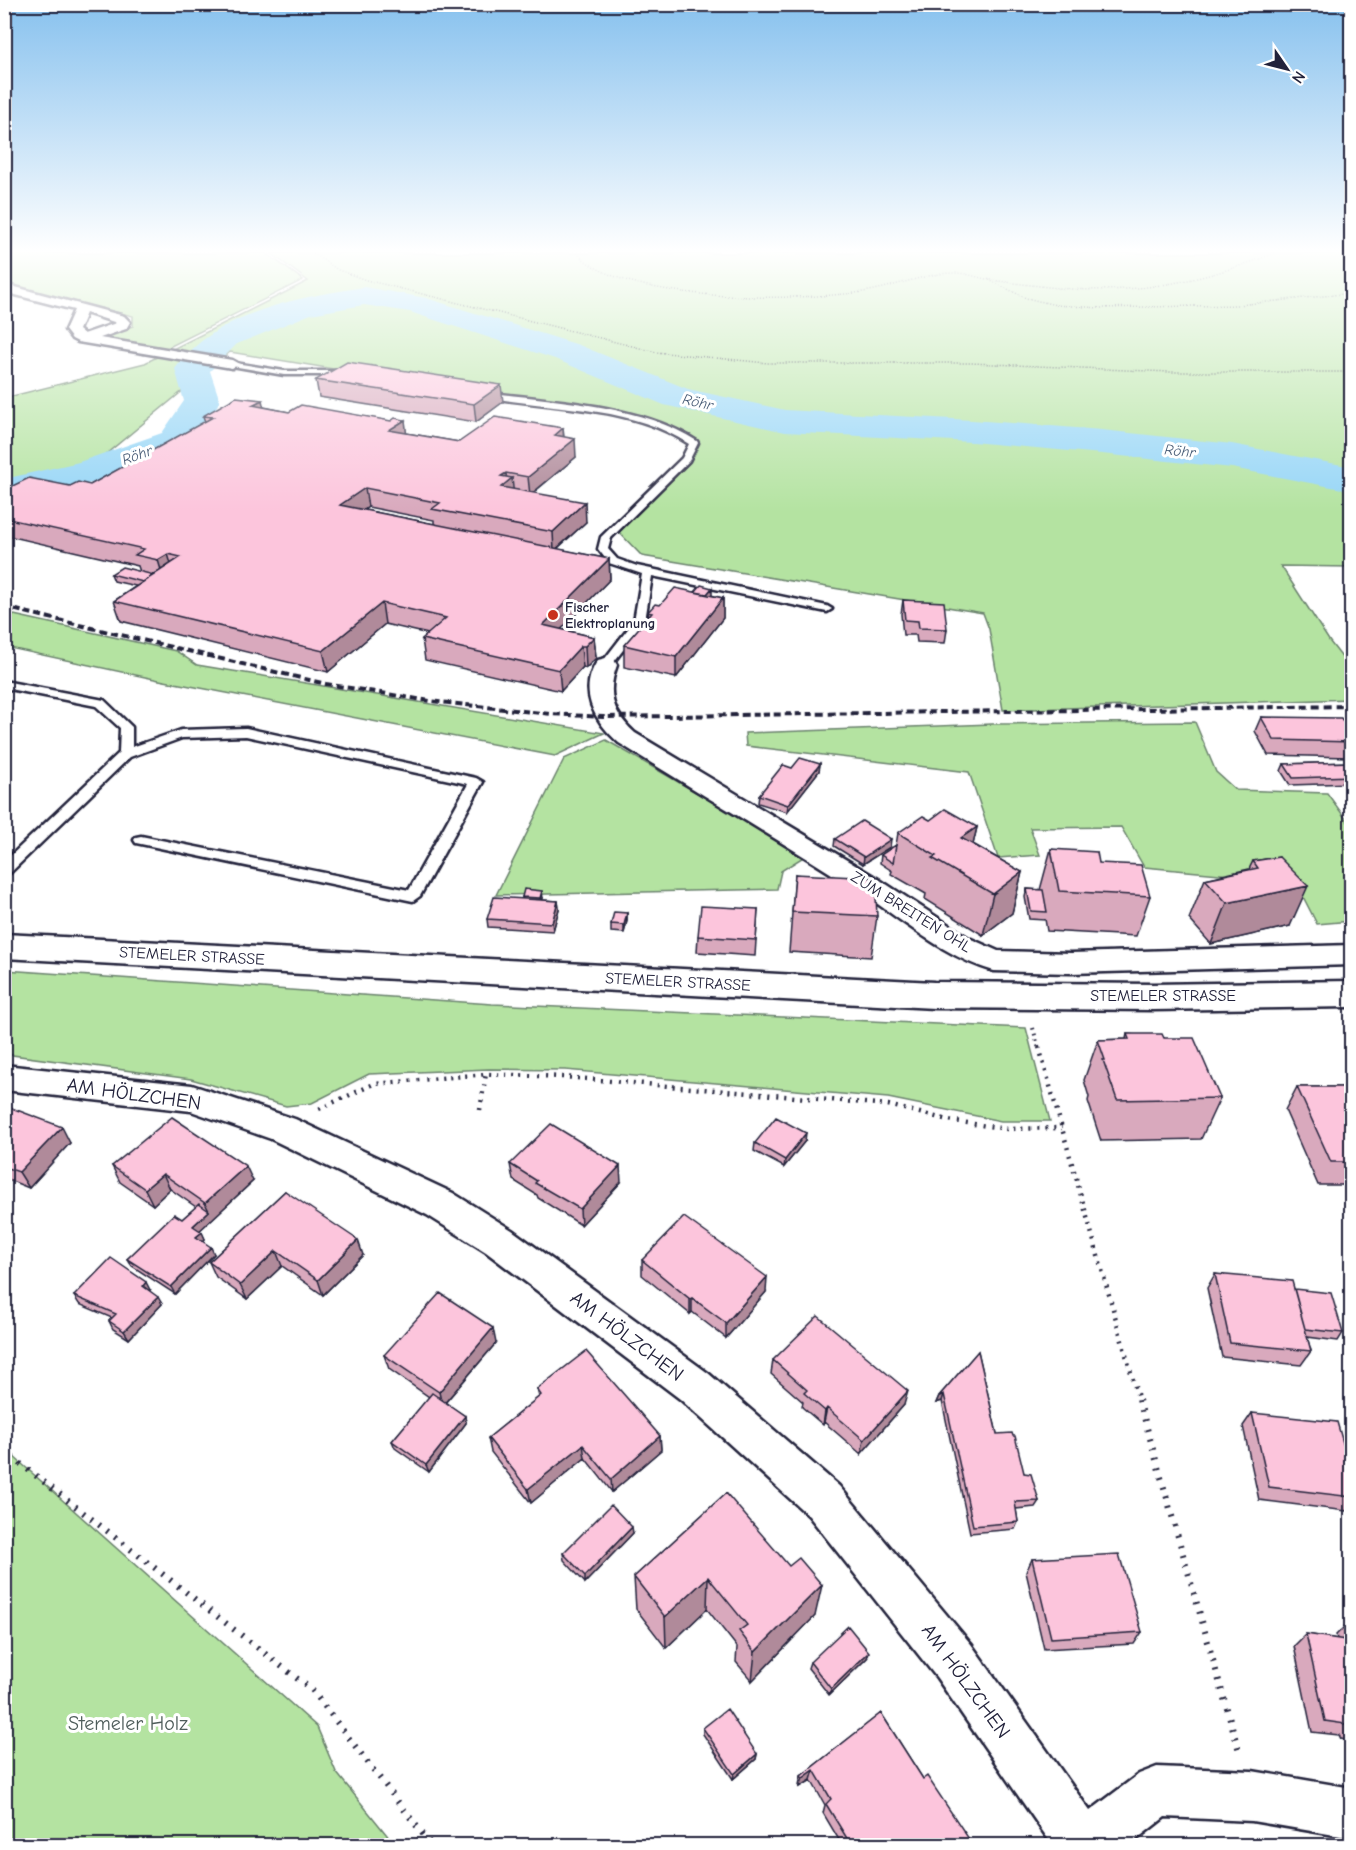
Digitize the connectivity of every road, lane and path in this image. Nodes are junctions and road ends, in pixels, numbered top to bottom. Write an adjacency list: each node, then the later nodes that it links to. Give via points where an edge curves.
1 (85, 339): 3 (street)
2 (599, 339): 4 (path, via 656,352 767,363 971,363 1170,372)
3 (232, 364): 5 (lane, via 284,373)
4 (1352, 372)
5 (360, 375)
6 (477, 393): 7 (lane, via 639,419 686,435 694,443 686,459 606,537 603,549 613,561)
7 (647, 573): 8 (lane); 9 (lane, via 639,621)
8 (827, 609)
9 (606, 665): 15 (street, ZUM BREITEN OHL, via 599,679 602,706 611,725 627,738 959,945 994,961 1071,963)
10 (4, 684): 11 (lane, via 100,704 126,726)
11 (125, 754): 12 (lane, via 181,734 246,732 476,782 413,896); 13 (lane)
12 (141, 840)
13 (4, 872)
14 (4, 946): 17 (main road, STEMELER STRASSE, via 934,995)
15 (1352, 955)
16 (1352, 994): 17 (main road, STEMELER STRASSE)
17 (1024, 996): 21 (path)
18 (486, 1074): 20 (path); 21 (path, via 564,1077 888,1105 1007,1129); 22 (path, via 374,1084)
19 (4, 1077): 22 (street, AM HÖLZCHEN, via 192,1098)
20 (480, 1110)
21 (1062, 1128): 24 (path)
22 (283, 1129): 27 (street, AM HÖLZCHEN, via 440,1204 499,1241 694,1386 824,1501 954,1660)
23 (4, 1451): 26 (path, via 312,1690)
24 (1252, 1796): 25 (street); 27 (street, via 1157,1792)
25 (1352, 1812)
26 (432, 1845)
27 (1085, 1845)

